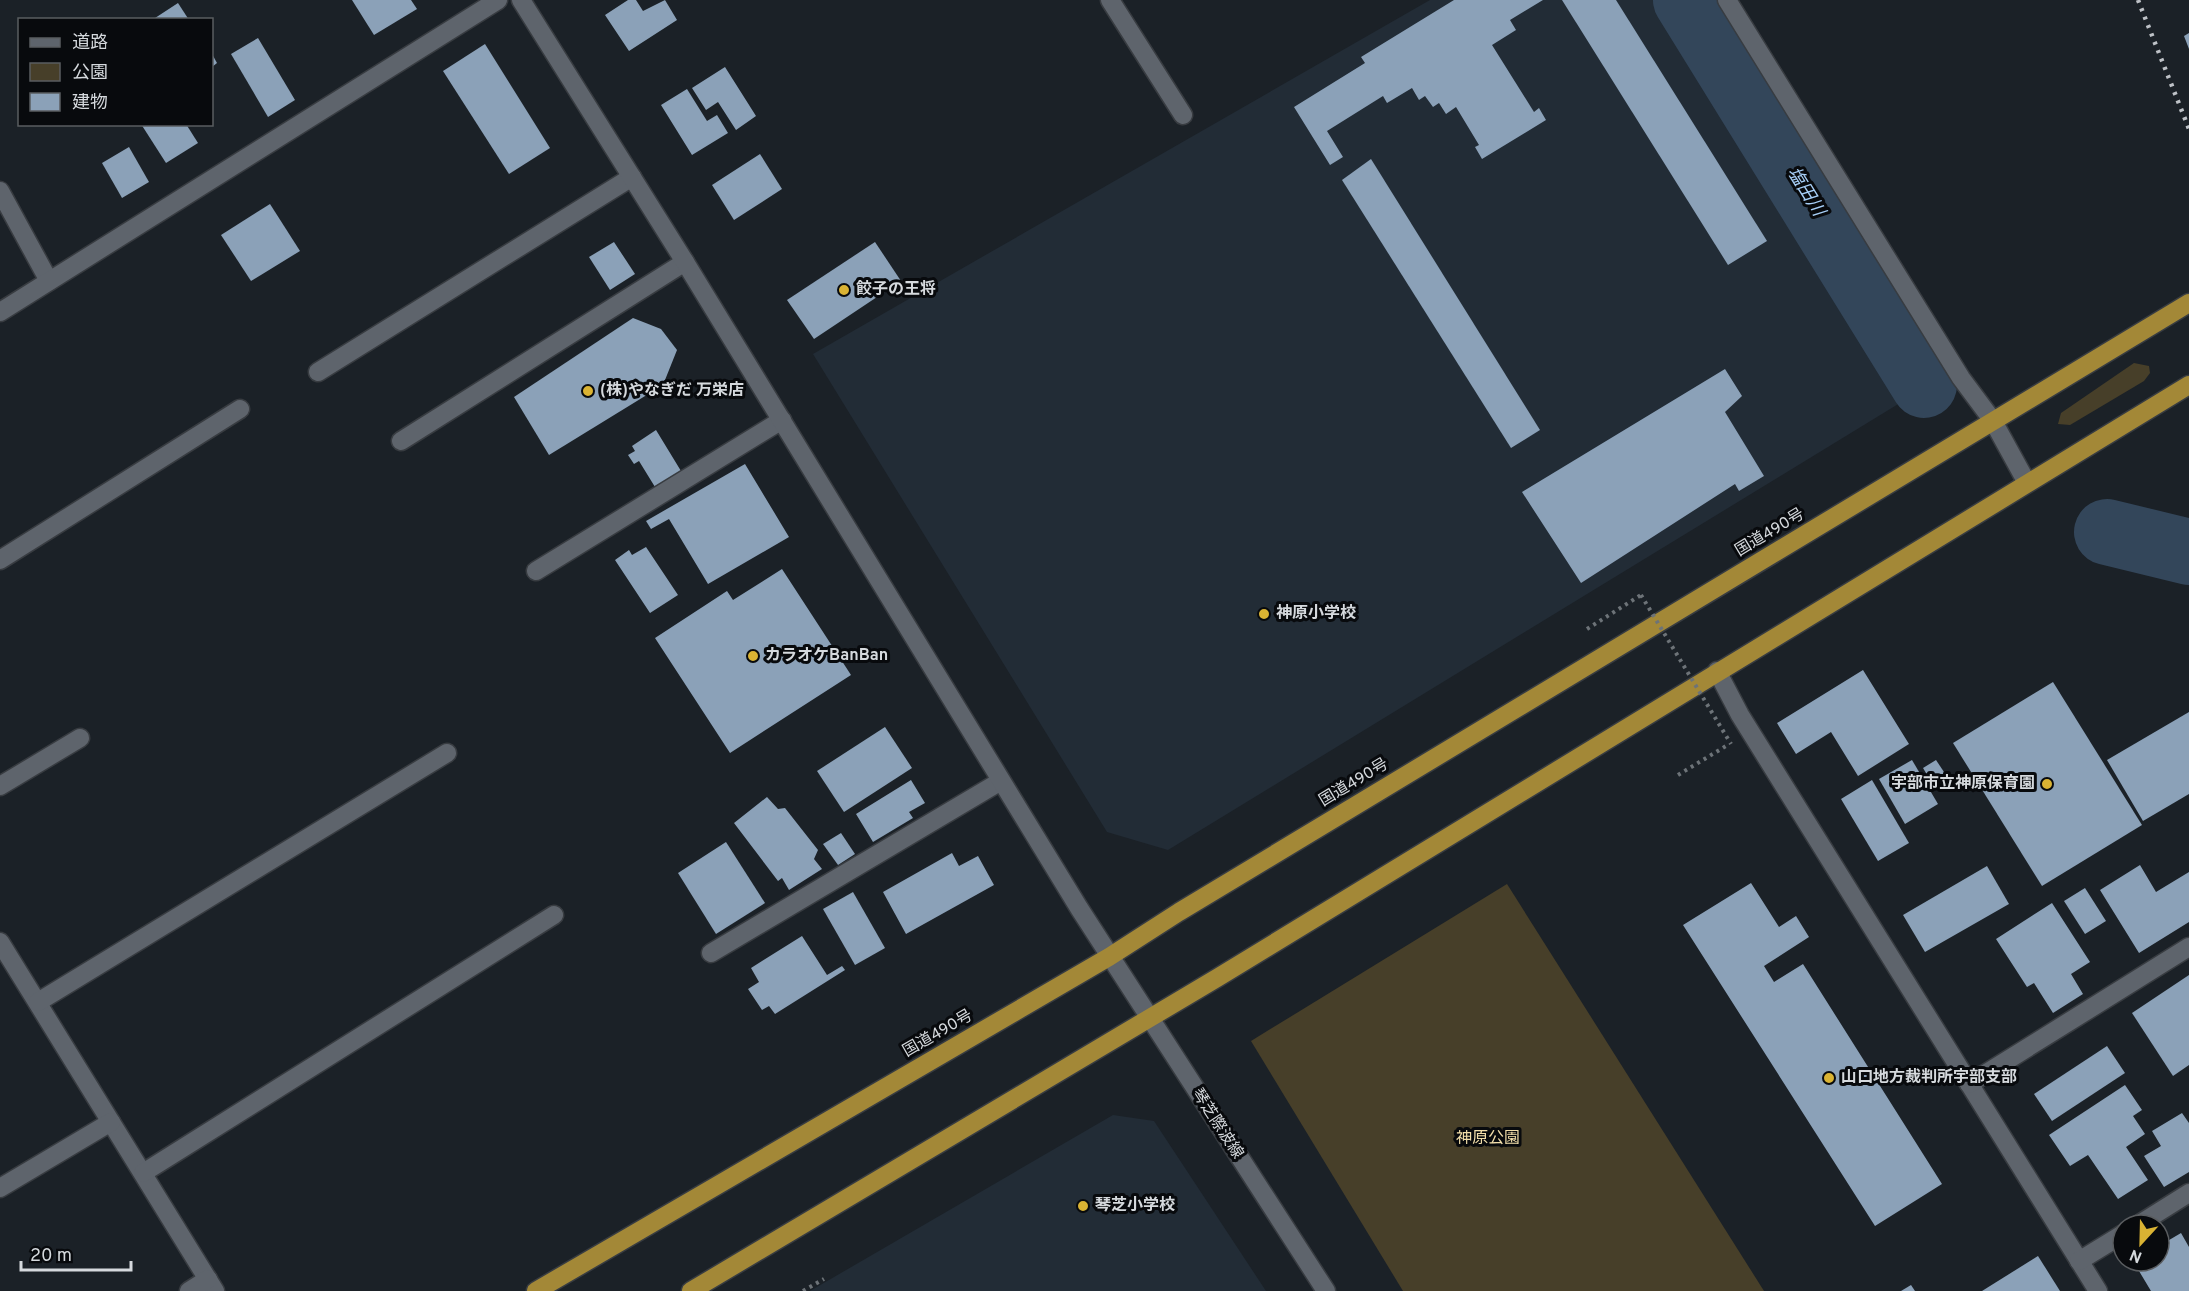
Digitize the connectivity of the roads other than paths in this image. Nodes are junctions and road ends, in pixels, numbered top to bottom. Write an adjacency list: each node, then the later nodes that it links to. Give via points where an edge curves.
1 (498, 0): 9 (street)
2 (521, 0): 6 (street, 琴芝際波線)
3 (1110, 0): 5 (street)
4 (1727, 0): 16 (street, via 1961,378)
5 (1183, 115)
6 (632, 177): 8 (street, 琴芝際波線); 12 (street)
7 (0, 191): 9 (street)
8 (685, 262): 15 (street, 琴芝際波線); 17 (street)
9 (49, 281): 11 (street)
10 (2189, 303): 16 (highway, 国道490号)
11 (0, 312)
12 (318, 372)
13 (2189, 385): 18 (highway)
14 (240, 409): 19 (street)
15 (782, 420): 20 (street); 24 (street, 琴芝際波線)
16 (1993, 422): 18 (street); 30 (highway, 国道490号)
17 (401, 441)
18 (2027, 483): 21 (highway)
19 (0, 560)
20 (536, 571)
21 (1717, 671): 32 (highway); 33 (street, via 1740,715)
22 (80, 738): 25 (street)
23 (447, 753): 31 (street)
24 (1001, 781): 29 (street); 30 (street, 琴芝際波線)
25 (0, 786)
26 (554, 915): 35 (street)
27 (0, 942): 31 (street)
28 (2189, 947): 33 (street)
29 (711, 953)
30 (1109, 957): 32 (street, 琴芝際波線); 43 (highway, 国道490号)
31 (38, 1002): 34 (street)
32 (1149, 1018): 44 (highway); 45 (street, 琴芝際波線)
33 (1969, 1084): 40 (street)
34 (111, 1122): 35 (street); 36 (street)
35 (143, 1173): 41 (street)
36 (0, 1188)
37 (2189, 1193): 38 (street)
38 (2157, 1213)
39 (2111, 1242): 40 (street)
40 (2079, 1262): 46 (street)
41 (212, 1285): 42 (street)
42 (189, 1291)
43 (536, 1291)
44 (691, 1291)
45 (1326, 1291)
46 (2098, 1291)

